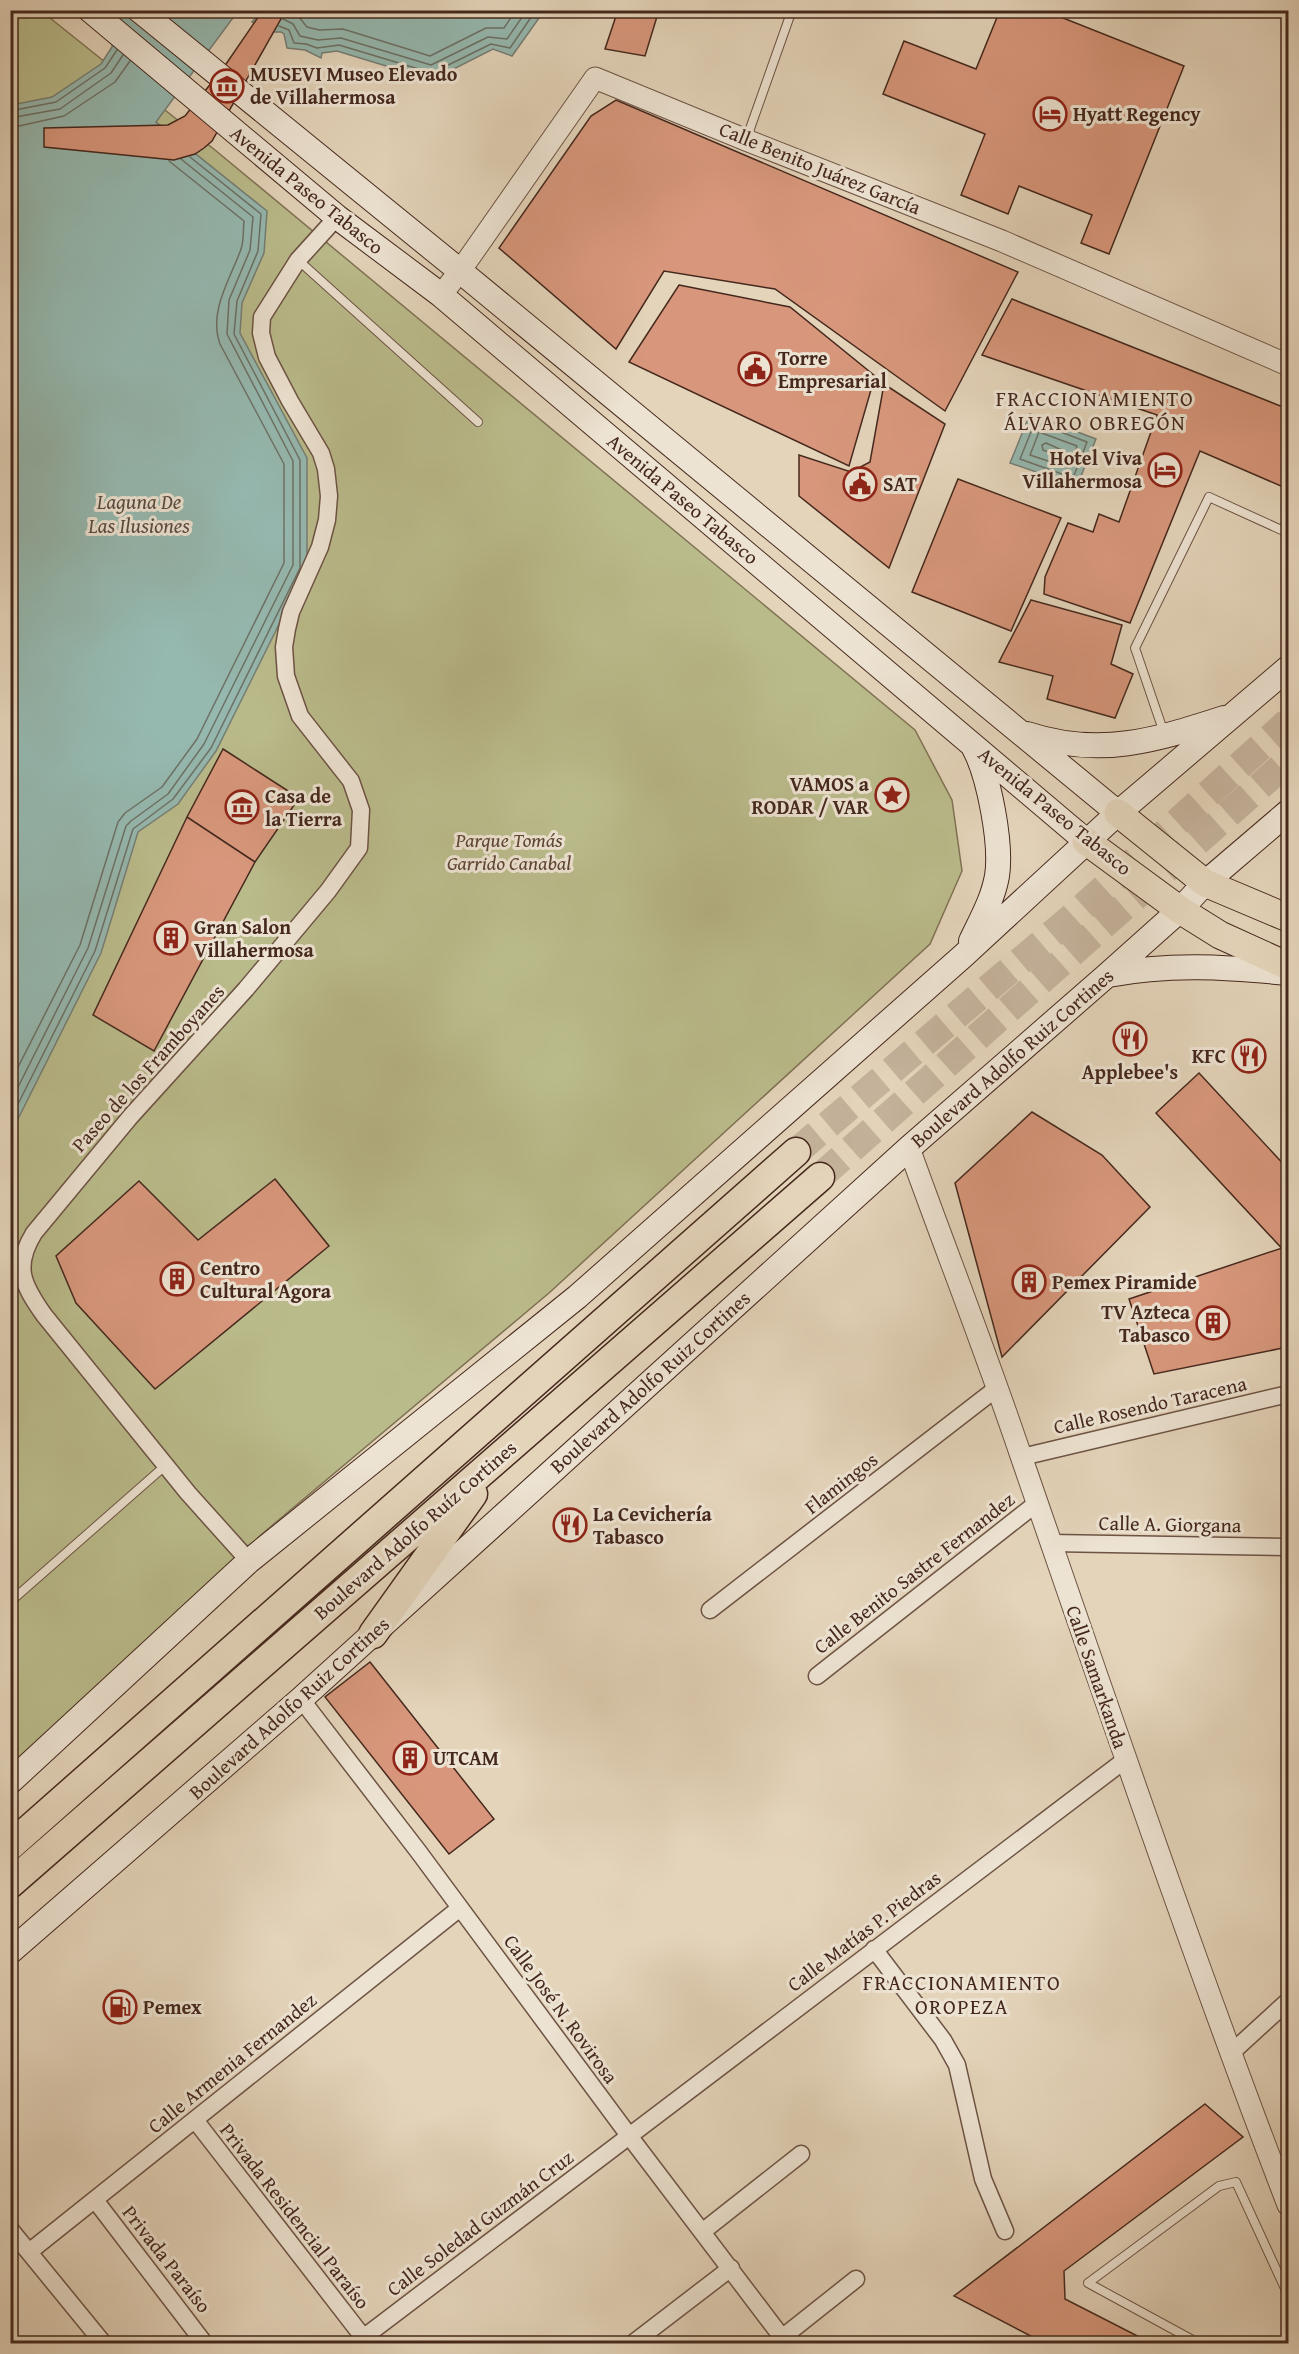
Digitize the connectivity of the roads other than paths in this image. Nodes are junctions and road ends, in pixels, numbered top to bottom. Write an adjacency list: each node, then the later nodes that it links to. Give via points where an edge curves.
1 (90, 10): 5 (main road, Avenida Paseo Tabasco)
2 (139, 10): 7 (main road, Avenida Paseo Tabasco)
3 (792, 10): 4 (lane)
4 (746, 140): 7 (street, Calle Benito Juárez García, via 595,78); 9 (street, Calle Benito Juárez García, via 1002,241)
5 (337, 217): 6 (street, Paseo de los Framboyanes); 8 (main road, Avenida Paseo Tabasco)
6 (298, 260): 10 (lane); 34 (street, Paseo de los Framboyanes, via 262,317 261,333 272,366 321,453 329,496 320,547 291,612 284,647 286,676 300,716 351,781 361,810 359,848 254,980 131,1116 34,1233 21,1263 26,1287 44,1315)
7 (460, 271): 8 (street, Calle Benito Juárez García); 14 (main road, Avenida Paseo Tabasco)
8 (441, 295): 16 (main road, Avenida Paseo Tabasco)
9 (1288, 365)
10 (478, 422)
11 (1288, 533): 15 (lane, via 1209,497 1135,648)
12 (1288, 668): 13 (main road)
13 (1238, 713): 15 (main road); 18 (main road)
14 (1016, 730): 15 (main road, via 1057,742 1090,745); 18 (main road, Avenida Paseo Tabasco)
15 (1166, 737)
16 (972, 743): 19 (main road, Avenida Paseo Tabasco); 23 (main road, via 987,781 997,874 992,896)
17 (1288, 812): 20 (main road, Boulevard Adolfo Ruiz Cortines)
18 (1118, 813): 19 (main road); 20 (main road, Avenida Paseo Tabasco)
19 (1086, 841): 21 (main road, Avenida Paseo Tabasco); 23 (main road)
20 (1205, 883): 21 (main road, Boulevard Adolfo Ruiz Cortines); 22 (main road, Avenida Paseo Tabasco)
21 (1180, 910): 24 (main road, Avenida Paseo Tabasco); 26 (main road, Boulevard Adolfo Ruiz Cortines)
22 (1288, 918)
23 (963, 956): 38 (main road, via 577,1297)
24 (1288, 966)
25 (1288, 973): 26 (main road, via 1199,966)
26 (1108, 975): 27 (main road, Boulevard Adolfo Ruiz Cortines)
27 (909, 1148): 30 (street, Calle Samarkanda); 41 (main road, Boulevard Adolfo Ruiz Cortines)
28 (796, 1152): 46 (highway, Boulevard Adolfo Ruíz Cortines)
29 (820, 1177): 32 (highway, Boulevard Adolfo Ruíz Cortines)
30 (997, 1388): 33 (street, Calle Samarkanda); 40 (street, Flamingos)
31 (1288, 1394): 33 (street, Calle Rosendo Taracena)
32 (501, 1455): 41 (highway); 49 (highway, Boulevard Adolfo Ruíz Cortines)
33 (1022, 1457): 35 (street, Calle Samarkanda)
34 (166, 1465): 38 (street, Paseo de los Framboyanes); 39 (lane)
35 (1037, 1503): 36 (street, Calle Samarkanda); 42 (street, Calle Benito Sastre Fernandez)
36 (1051, 1543): 37 (street, Calle A. Giorgana); 44 (street, Calle Samarkanda)
37 (1288, 1546)
38 (249, 1561): 45 (main road)
39 (10, 1602)
40 (710, 1610)
41 (373, 1634): 43 (main road, Boulevard Adolfo Ruiz Cortines)
42 (817, 1676)
43 (302, 1699): 50 (street, Calle José N. Rovirosa); 52 (main road, Boulevard Adolfo Ruiz Cortines)
44 (1125, 1760): 51 (street, Calle Matías P. Piedras); 54 (street, Calle Samarkanda)
45 (10, 1782)
46 (35, 1824): 47 (highway); 48 (highway, Boulevard Adolfo Ruíz Cortines)
47 (10, 1840)
48 (10, 1846)
49 (10, 1884)
50 (460, 1908): 55 (street, Calle Armenia Fernandez); 56 (street, Calle José N. Rovirosa)
51 (874, 1949): 56 (street, Calle Matías P. Piedras); 61 (street, via 943,2040 957,2065 983,2179)
52 (10, 1952)
53 (1288, 2001): 54 (street)
54 (1230, 2054): 59 (street, Calle Samarkanda)
55 (195, 2120): 58 (street, Calle Armenia Fernandez); 67 (street, Privada Residencial Paraíso)
56 (630, 2137): 62 (street, Calle José N. Rovirosa); 67 (street, Calle Soledad Guzmán Cruz)
57 (801, 2154): 62 (street)
58 (95, 2200): 63 (street, Calle Armenia Fernandez); 70 (street, Privada Paraíso)
59 (1288, 2205)
60 (10, 2229): 63 (street)
61 (1005, 2231)
62 (702, 2232): 64 (street, Calle José N. Rovirosa)
63 (29, 2252): 69 (street)
64 (731, 2268): 68 (street, Calle José N. Rovirosa); 71 (street)
65 (856, 2279): 68 (street)
66 (1288, 2295): 72 (lane, via 1236,2182 1219,2186 1088,2283)
67 (359, 2340)
68 (785, 2340)
69 (104, 2343)
70 (205, 2343)
71 (632, 2343)
72 (1200, 2343)

